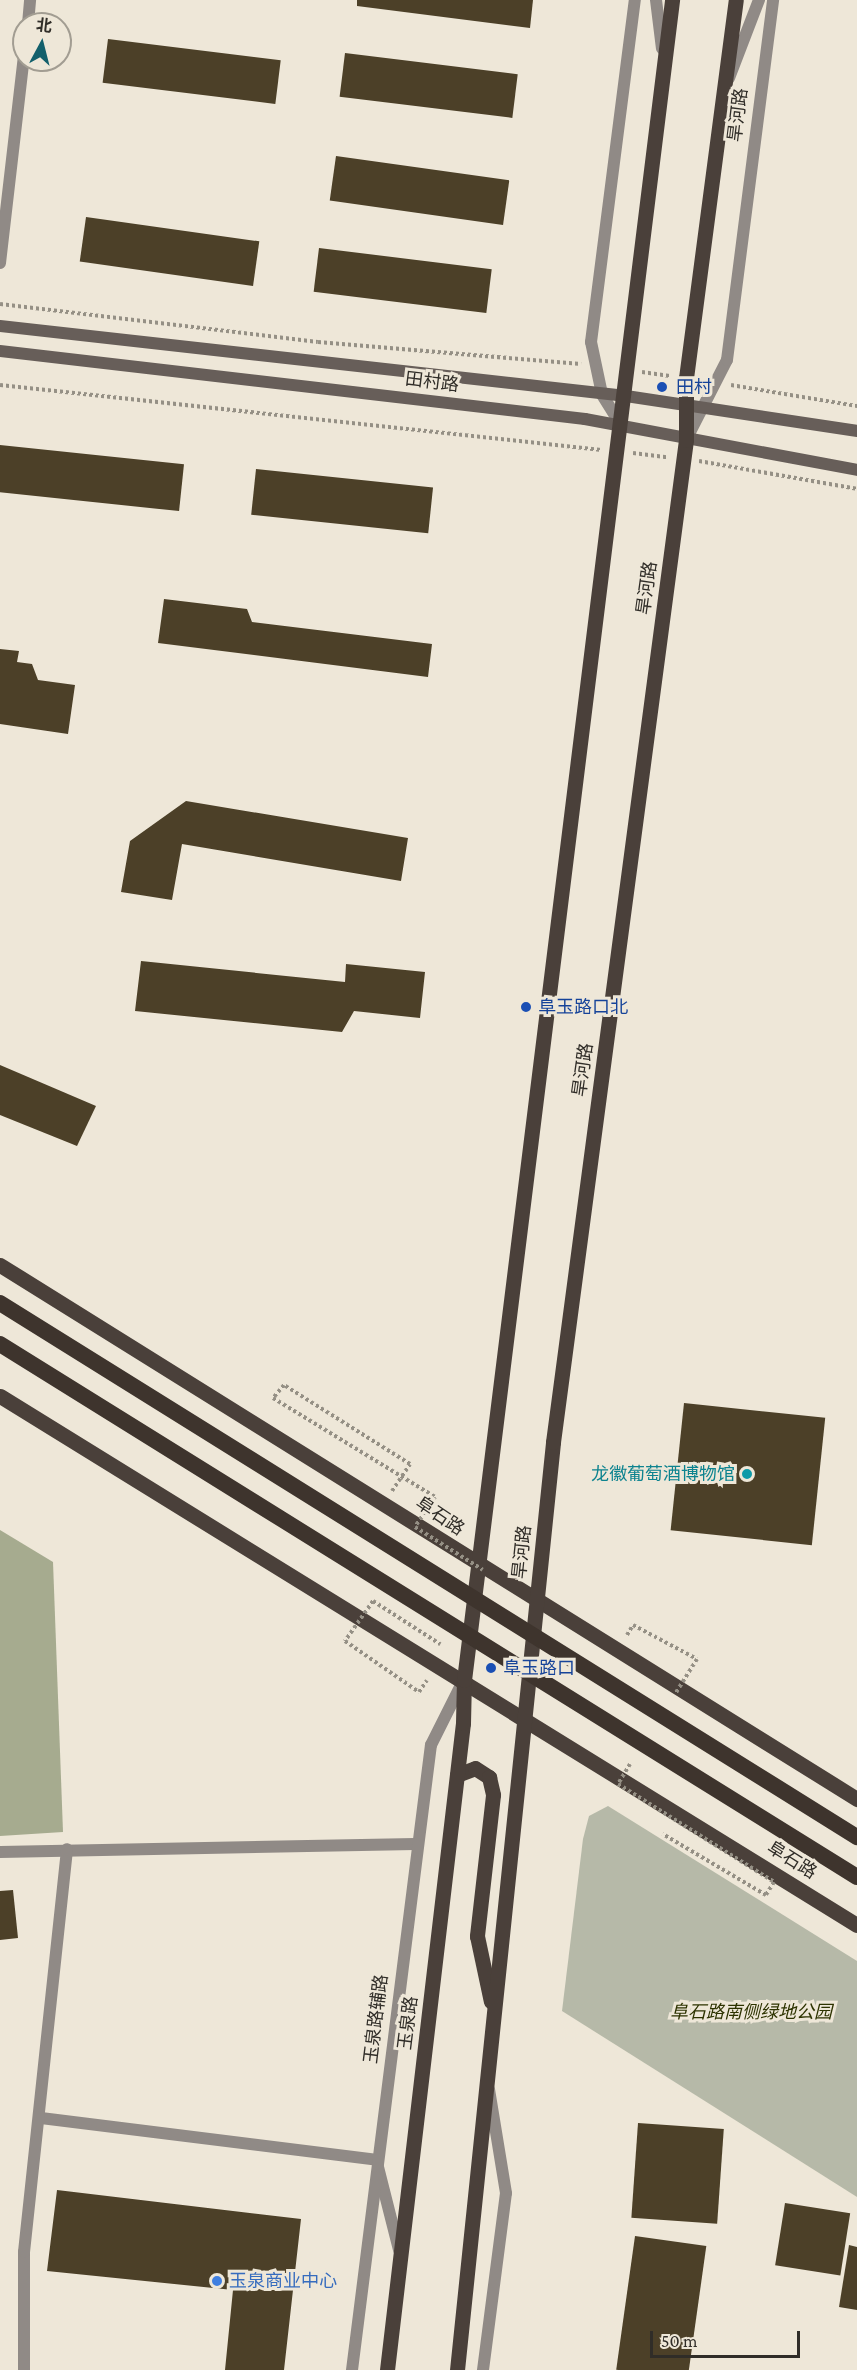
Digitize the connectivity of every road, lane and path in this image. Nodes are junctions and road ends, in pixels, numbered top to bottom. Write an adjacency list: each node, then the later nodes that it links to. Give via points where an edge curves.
1 (635, 0): 14 (street, via 591,342)
2 (656, 0): 7 (street)
3 (672, 0): 7 (main road)
4 (736, 0): 9 (main road, 旱河路)
5 (759, 0): 9 (street)
6 (772, 0): 17 (street, 旱河路, via 728,360)
7 (664, 69): 15 (main road)
8 (22, 72): 10 (street)
9 (722, 98): 16 (main road, 旱河路)
10 (0, 263)
11 (0, 303): 14 (path, 田村路)
12 (0, 326): 19 (main road, 田村路)
13 (0, 351): 24 (main road, 田村路)
14 (596, 367): 19 (street)
15 (628, 370): 16 (path); 20 (main road)
16 (686, 378): 21 (main road, 旱河路)
17 (719, 383): 22 (path); 23 (street, 旱河路)
18 (0, 385): 27 (path)
19 (602, 394): 20 (main road, 田村路); 24 (street)
20 (626, 396): 21 (main road, 田村路); 24 (main road)
21 (683, 404): 23 (main road, 田村路); 26 (main road, 旱河路)
22 (857, 406)
23 (707, 407): 25 (main road, 田村路); 26 (street, 旱河路)
24 (621, 426): 26 (main road, 田村路); 27 (main road)
25 (857, 431)
26 (686, 440): 28 (main road, 旱河路); 29 (main road, 田村路)
27 (618, 451): 28 (path); 36 (main road)
28 (683, 458): 30 (path); 37 (main road, 旱河路, via 553,1442)
29 (857, 470)
30 (857, 489)
31 (0, 1265): 35 (main road, 阜石路)
32 (0, 1303): 48 (highway, bridge)
33 (0, 1344): 52 (highway, 阜石路, bridge)
34 (0, 1396): 40 (main road, 阜石路)
35 (386, 1502): 36 (main road, 阜石路); 36 (path, bridge, via 410,1464 284,1385 273,1398 435,1497 415,1527)
36 (481, 1568): 37 (main road, 阜石路); 40 (main road, 玉泉路)
37 (537, 1598): 43 (main road, 旱河路); 46 (main road, 阜石路)
38 (633, 1625): 42 (path, bridge, via 697,1659)
39 (441, 1644): 41 (path, bridge, via 373,1601 345,1641)
40 (464, 1680): 43 (main road, 阜石路); 45 (main road, 玉泉路); 49 (street, 玉泉路辅路, via 431,1745)
41 (419, 1692)
42 (676, 1693)
43 (526, 1717): 53 (main road, 阜石路); 54 (main road)
44 (630, 1764): 47 (path, bridge, via 618,1784 774,1882 766,1895)
45 (457, 1775): 54 (main road, via 475,1768 489,1777 493,1795 477,1936); 58 (main road, 玉泉路)
46 (857, 1799)
47 (663, 1834)
48 (857, 1837)
49 (415, 1844): 50 (street); 57 (street, 玉泉路辅路)
50 (67, 1849): 51 (street); 56 (street)
51 (0, 1852)
52 (857, 1877)
53 (857, 1925)
54 (494, 2017): 55 (main road)
55 (487, 2078): 62 (main road); 63 (street, via 507,2193)
56 (41, 2118): 57 (street); 59 (street, via 24,2252)
57 (376, 2160): 58 (street); 60 (street, 玉泉路辅路)
58 (401, 2257): 61 (main road, 玉泉路)
59 (24, 2370)
60 (352, 2370)
61 (387, 2370)
62 (457, 2370)
63 (483, 2370)

